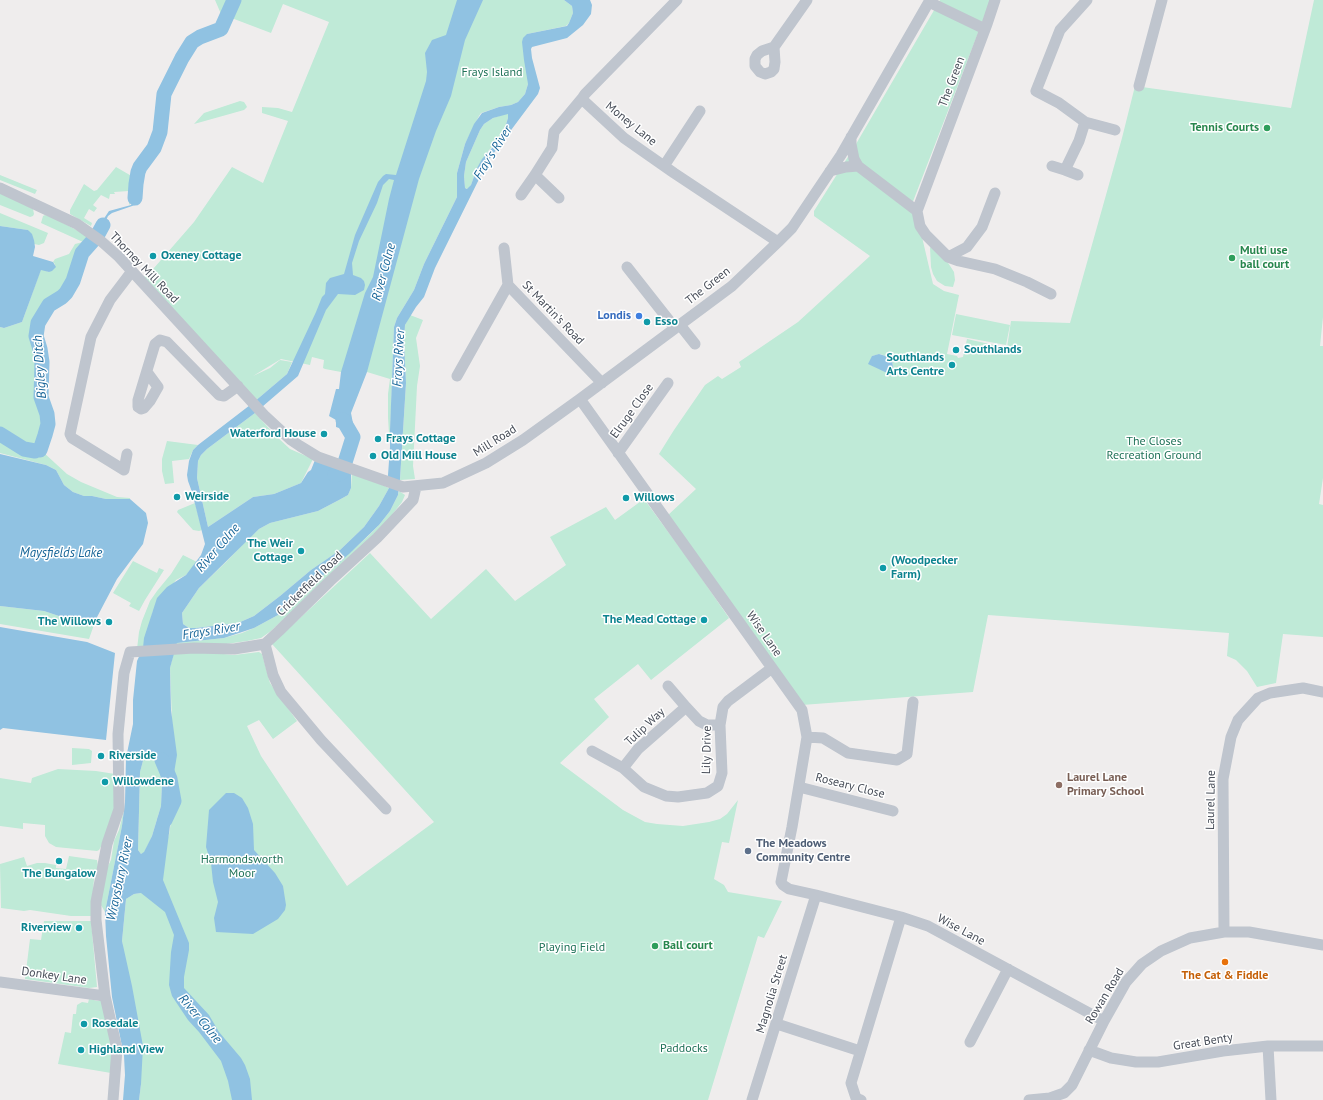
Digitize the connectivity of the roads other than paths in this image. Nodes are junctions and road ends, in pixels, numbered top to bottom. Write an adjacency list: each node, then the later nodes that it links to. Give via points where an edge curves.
1 (807, 0): 8 (street)
2 (995, 0): 7 (street, The Green)
3 (1087, 0): 12 (street, via 1060,30 1036,91 1059,103)
4 (1162, 0): 9 (street)
5 (671, 2): 10 (street)
6 (926, 2): 7 (street, The Green); 14 (street, The Green)
7 (985, 29): 26 (street, The Green)
8 (774, 47)
9 (1139, 86)
10 (584, 96): 15 (street, Money Lane, via 584,101 624,138); 20 (street, via 554,132 552,148)
11 (700, 111): 15 (street)
12 (1085, 122): 13 (street); 18 (street)
13 (1115, 130)
14 (851, 137): 16 (street, via 854,159); 19 (street, The Green)
15 (664, 166): 27 (street, Money Lane)
16 (858, 166): 19 (street); 26 (street)
17 (1052, 166): 18 (street)
18 (1065, 170): 21 (street)
19 (830, 171): 27 (street, The Green, via 792,228)
20 (535, 176): 24 (street); 25 (street)
21 (1078, 176)
22 (0, 188): 31 (street, Thorney Mill Road, via 78,224 101,241)
23 (995, 193): 29 (street, via 982,227 967,247)
24 (521, 195)
25 (560, 198)
26 (917, 211): 29 (street, via 920,226 926,236)
27 (778, 242): 34 (street, The Green, via 732,286)
28 (504, 248): 32 (street)
29 (948, 257): 33 (street, via 959,262 996,269)
30 (627, 267): 34 (street)
31 (132, 271): 40 (street, Thorney Mill Road); 43 (street, via 110,300 91,337 70,434 72,438 124,470)
32 (508, 285): 37 (street, St Martin's Road); 38 (street, St Martin's Road)
33 (1051, 294)
34 (677, 327): 35 (street); 38 (street, The Green)
35 (695, 344)
36 (147, 372): 40 (street, via 155,344 164,340 218,395 224,396)
37 (457, 376)
38 (602, 383): 41 (street, The Green)
39 (668, 383): 42 (street, Elruge Close)
40 (238, 386): 44 (street, Thorney Mill Road, via 291,440 318,457 404,487)
41 (580, 399): 42 (street, Wise Lane); 44 (street, Mill Road, via 523,440 478,468 443,483)
42 (618, 453): 46 (street, Wise Lane)
43 (128, 454)
44 (416, 487): 45 (street, Cricketfield Road, via 413,500 377,538)
45 (265, 644): 56 (street, via 273,675 281,692 321,740); 64 (street, via 234,649 194,648 130,652 124,673 118,734 119,809 107,844 96,902)
46 (772, 668): 51 (street, Lily Drive, via 728,701 723,707); 52 (street, Wise Lane, via 802,710)
47 (668, 686): 50 (street)
48 (1323, 692): 60 (street, Laurel Lane, via 1303,688 1270,692 1258,698 1238,720 1226,759 1223,779)
49 (913, 702): 52 (street, via 907,754 897,760 848,752 823,738)
50 (686, 707): 51 (street, via 704,724); 54 (street, Tulip Way, via 638,749)
51 (720, 725): 54 (street, Lily Drive, via 722,774 718,786 707,793 678,798 666,796 644,787)
52 (808, 737): 55 (street, Wise Lane)
53 (592, 751): 54 (street, Lily Drive)
54 (623, 768)
55 (799, 787): 57 (street, Roseary Close); 58 (street, Wise Lane, via 781,882 786,888)
56 (386, 809)
57 (893, 811)
58 (816, 895): 59 (street, Wise Lane); 66 (street, Magnolia Street)
59 (900, 917): 62 (street, Wise Lane, via 928,926); 71 (street)
60 (1224, 932): 61 (street, Rowan Road, via 1249,932); 65 (street, Rowan Road, via 1190,938 1161,951 1142,964 1126,982)
61 (1323, 945)
62 (1008, 970): 65 (street, Wise Lane); 67 (street)
63 (0, 982): 64 (street, Donkey Lane)
64 (105, 996): 72 (street, via 117,1049)
65 (1104, 1021): 70 (street, Rowan Road)
66 (777, 1024): 71 (street); 73 (street, Magnolia Street)
67 (970, 1042)
68 (1268, 1046): 69 (street, Great Benty); 70 (street, Great Benty, via 1158,1062 1111,1058); 76 (street)
69 (1323, 1046)
70 (1089, 1050): 75 (street, Rowan Road, via 1072,1085 1064,1093 1050,1098)
71 (860, 1051): 74 (street, via 851,1083 856,1098)
72 (113, 1100)
73 (752, 1100)
74 (861, 1100)
75 (1029, 1100)
76 (1271, 1100)

